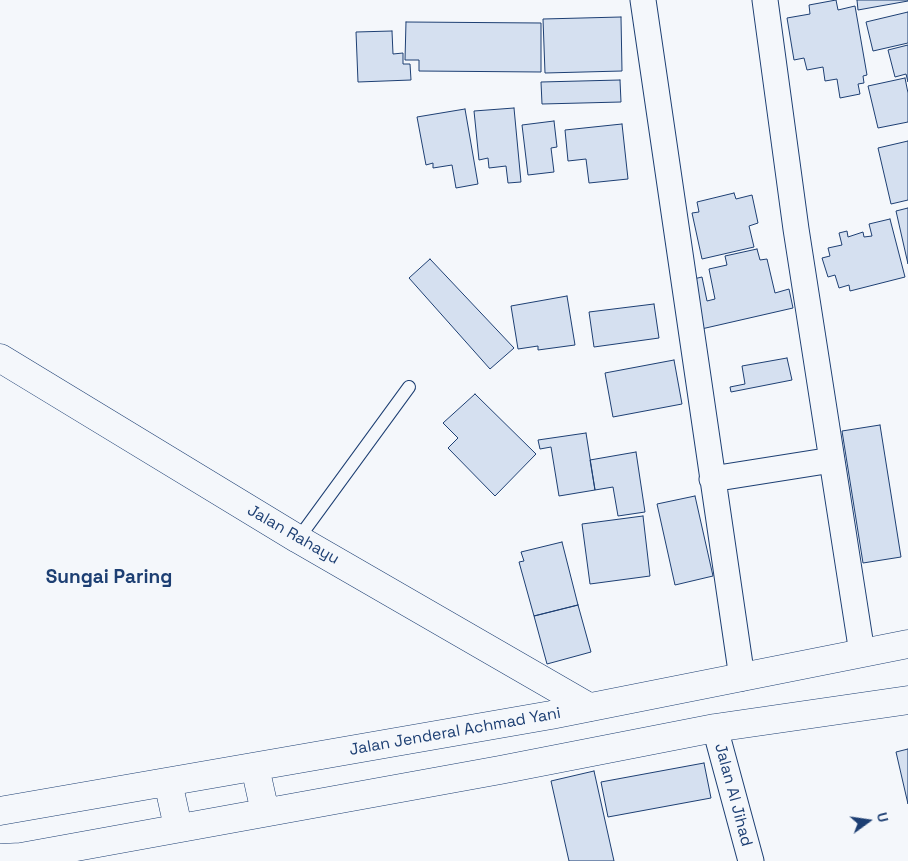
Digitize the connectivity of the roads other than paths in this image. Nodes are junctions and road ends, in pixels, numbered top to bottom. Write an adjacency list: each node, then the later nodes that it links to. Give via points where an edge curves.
1 (643, 0): 6 (street)
2 (765, 0): 5 (street)
3 (0, 358): 7 (main road, Jalan Rahayu)
4 (409, 388): 7 (lane)
5 (832, 460): 6 (street); 9 (street)
6 (712, 479): 10 (street)
7 (298, 538): 12 (main road, Jalan Rahayu)
8 (908, 644): 9 (main road, Jalan Jenderal Achmad Yani)
9 (862, 653): 10 (main road, Jalan Jenderal Achmad Yani)
10 (742, 678): 12 (main road, Jalan Jenderal Achmad Yani)
11 (908, 700): 13 (main road)
12 (590, 707): 14 (main road, Jalan Jenderal Achmad Yani)
13 (715, 728): 17 (main road); 20 (street, Jalan Al Jihad)
14 (255, 767): 15 (main road, Jalan Jenderal Achmad Yani); 17 (main road)
15 (168, 782): 16 (main road, Jalan Jenderal Achmad Yani); 18 (main road)
16 (0, 811)
17 (265, 812): 18 (main road)
18 (178, 827): 19 (main road)
19 (14, 859)
20 (750, 861)

